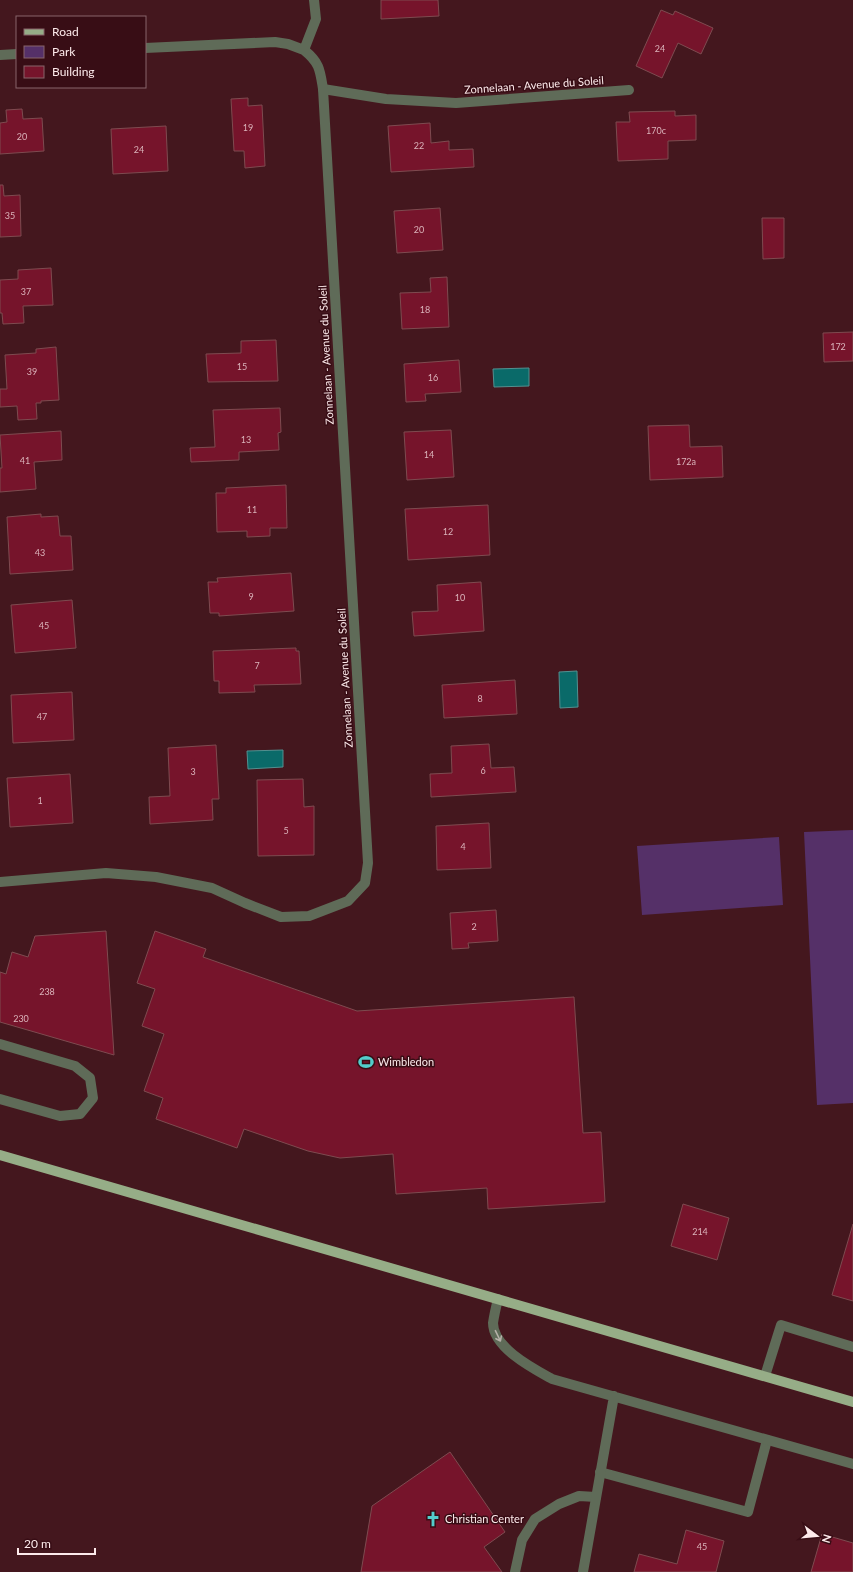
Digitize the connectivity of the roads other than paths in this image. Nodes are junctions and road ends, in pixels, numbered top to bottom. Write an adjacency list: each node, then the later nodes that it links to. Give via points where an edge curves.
1 (314, 0): 3 (street, via 316,19)
2 (146, 48): 3 (street, via 275,42)
3 (304, 50): 6 (street, Zonnelaan - Avenue du Soleil, via 314,58 320,72)
4 (16, 54): 5 (street)
5 (0, 55)
6 (322, 89): 7 (street, Zonnelaan - Avenue du Soleil, via 386,99 456,104); 8 (street, Zonnelaan - Avenue du Soleil, via 368,863 364,883 348,901 309,916 281,917 212,888 156,877 106,873)
7 (629, 90)
8 (0, 882)
9 (0, 1044): 10 (street, via 75,1066 90,1078 93,1098 80,1114 60,1116)
10 (0, 1099)
11 (0, 1155): 12 (main road)
12 (498, 1299): 14 (main road); 15 (street, one-way to 15, via 493,1325 500,1341 519,1360 552,1379)
13 (853, 1347): 14 (street, via 781,1325)
14 (765, 1376): 16 (main road)
15 (614, 1396): 17 (street); 19 (street)
16 (853, 1402)
17 (767, 1440): 18 (street); 19 (street, via 748,1512)
18 (853, 1464)
19 (600, 1472): 20 (street)
20 (596, 1497): 21 (street, via 579,1496 535,1518 522,1540); 22 (street)
21 (515, 1572)
22 (583, 1572)

